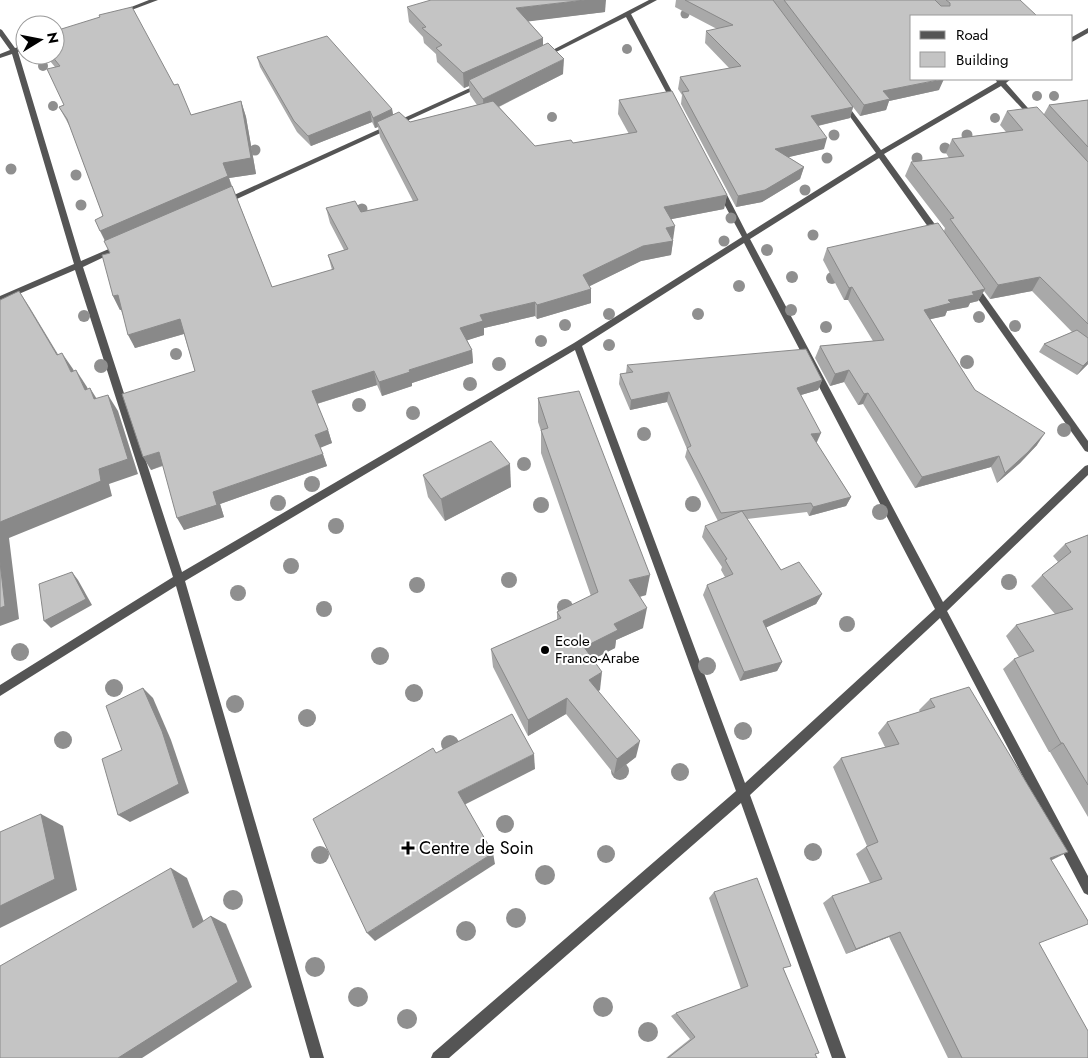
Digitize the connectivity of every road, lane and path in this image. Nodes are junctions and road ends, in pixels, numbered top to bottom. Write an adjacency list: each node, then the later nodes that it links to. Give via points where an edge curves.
1 (155, 0): 4 (street)
2 (654, 0): 3 (street)
3 (628, 14): 10 (street); 14 (street)
4 (109, 16)
5 (1088, 30): 7 (street)
6 (0, 31): 8 (street)
7 (1073, 39)
8 (14, 51): 9 (street); 22 (street)
9 (0, 56)
10 (537, 59)
11 (1003, 80): 15 (street); 16 (street)
12 (484, 83): 18 (street)
13 (839, 98): 16 (street)
14 (678, 109)
15 (1042, 126)
16 (880, 154): 19 (street); 20 (street)
17 (714, 178): 19 (street)
18 (220, 203)
19 (746, 239): 25 (street); 29 (street)
20 (942, 241)
21 (131, 242): 22 (street)
22 (78, 265): 24 (street); 28 (street)
23 (970, 281): 26 (street)
24 (0, 299)
25 (577, 344): 28 (street); 31 (street)
26 (1088, 448)
27 (1088, 469): 29 (street)
28 (179, 579): 30 (street); 33 (street)
29 (942, 609): 31 (street); 32 (street)
30 (0, 691)
31 (743, 793): 34 (street); 35 (street)
32 (1088, 889)
33 (317, 1058)
34 (438, 1058)
35 (839, 1058)

